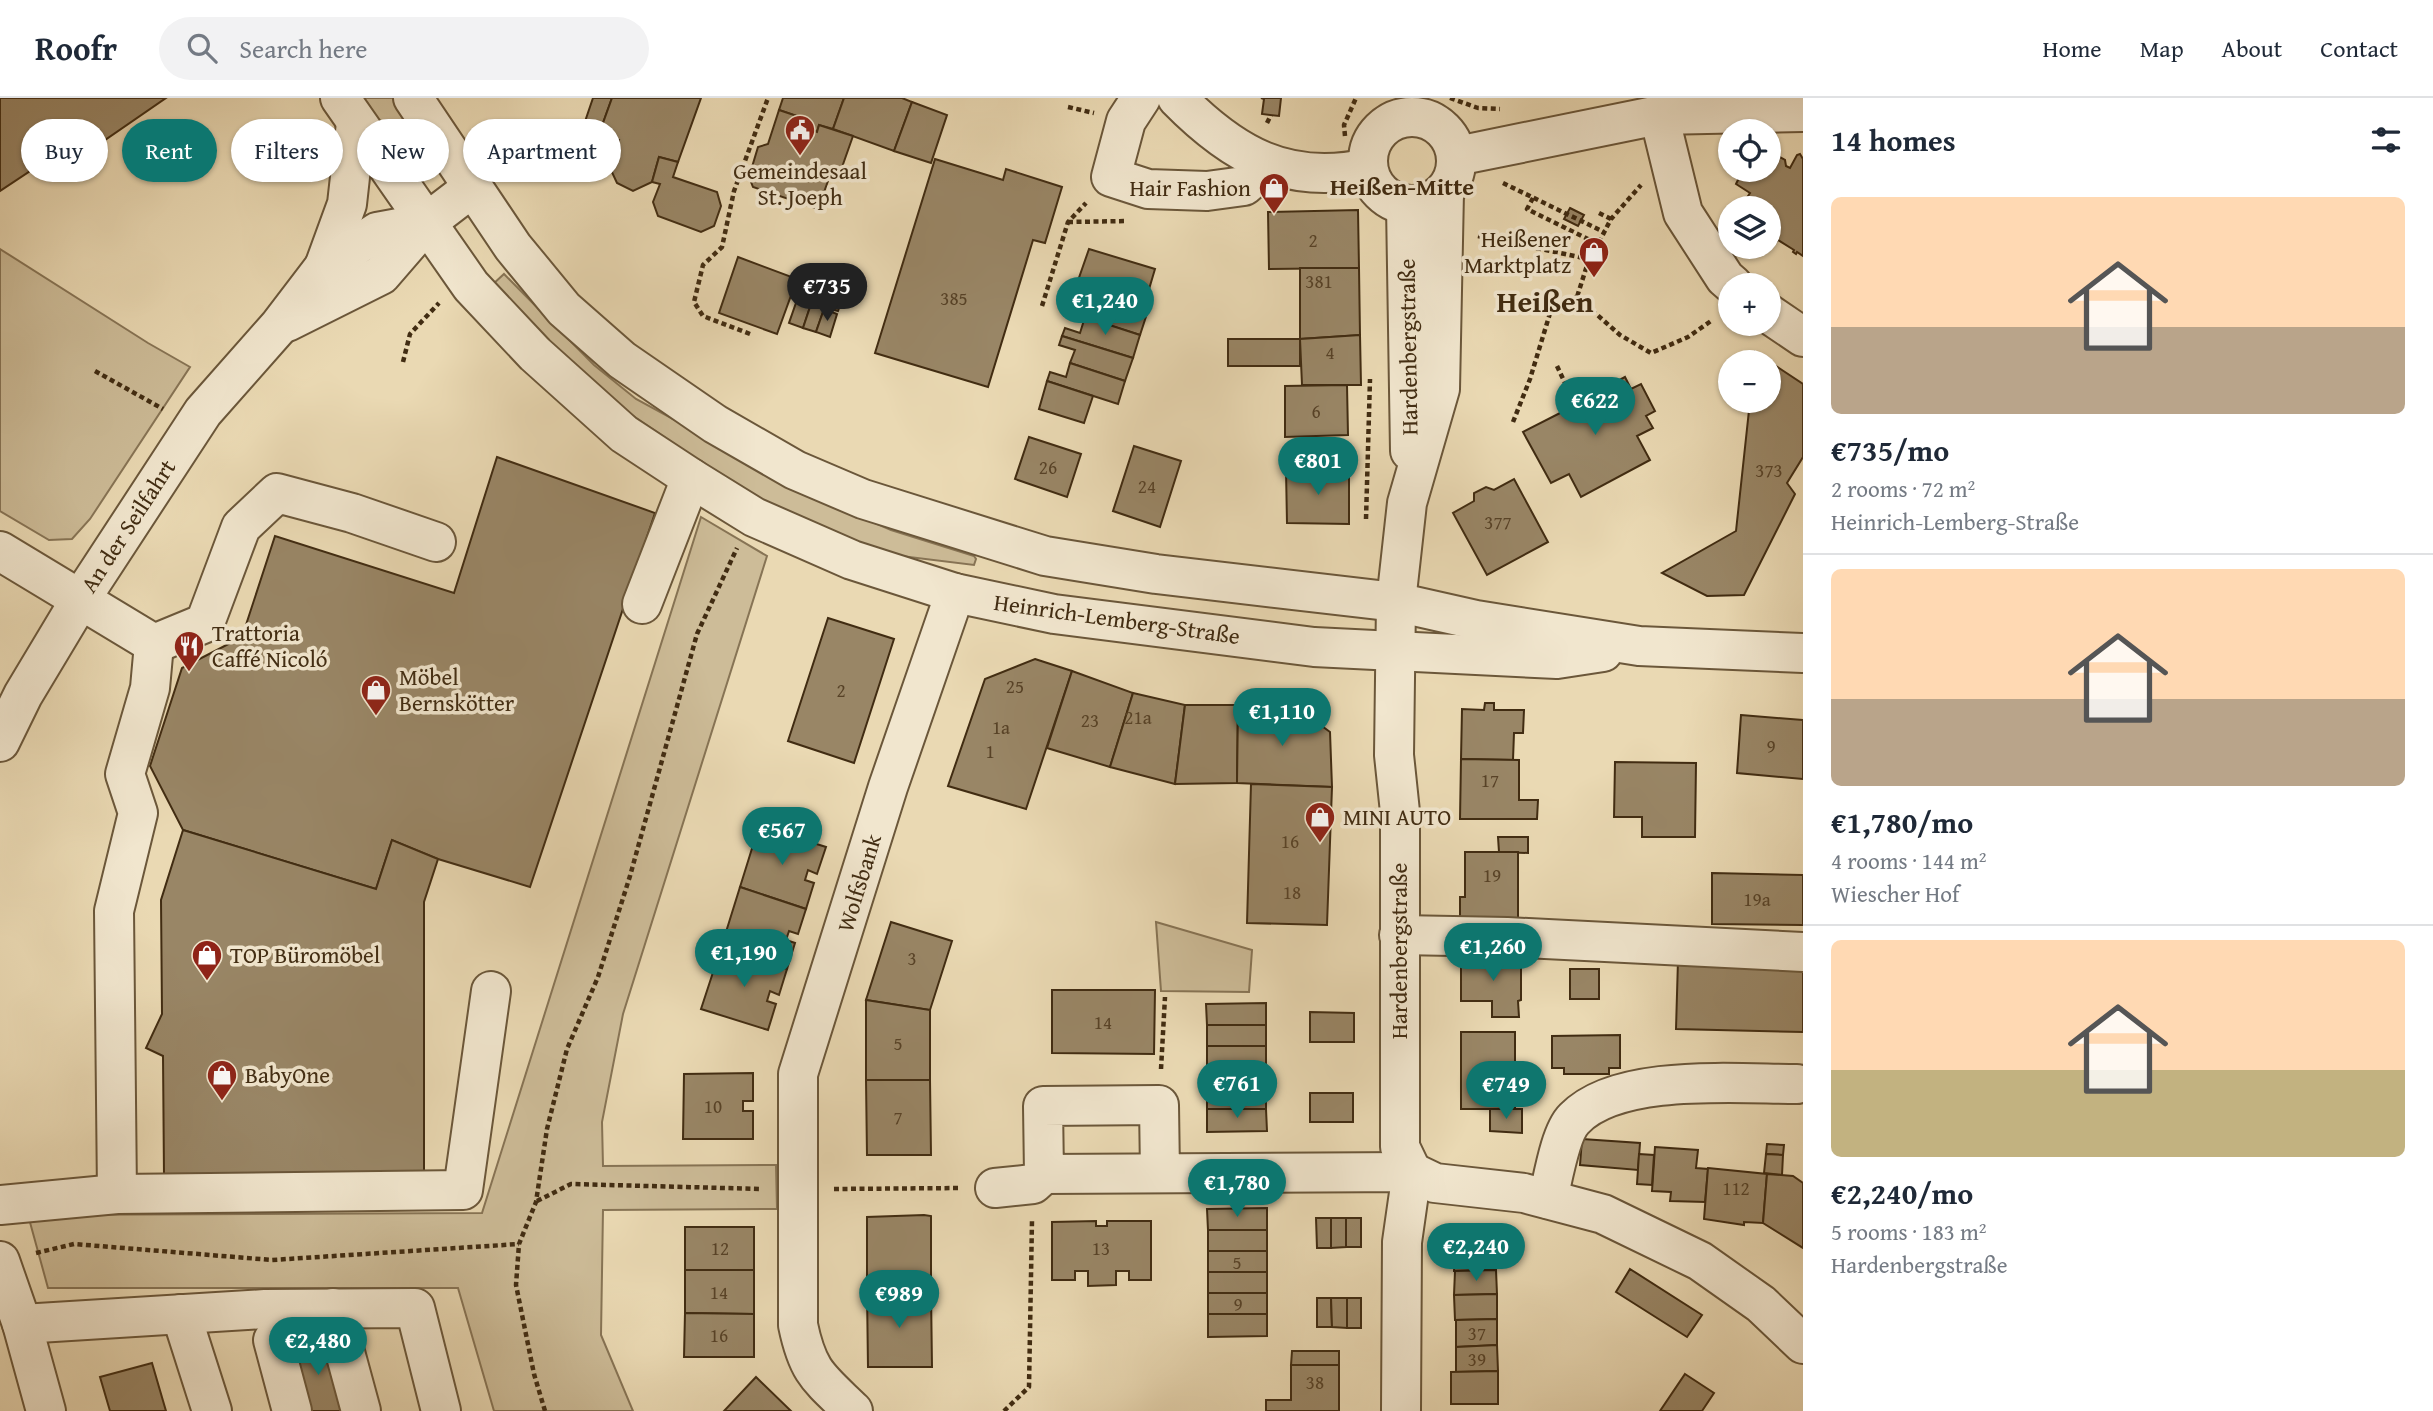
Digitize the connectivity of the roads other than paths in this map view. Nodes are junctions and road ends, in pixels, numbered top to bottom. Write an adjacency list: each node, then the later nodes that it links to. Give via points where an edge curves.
1 (414, 98): 11 (street, Heinrich-Lemberg-Straße)
2 (1141, 98): 9 (street, via 1126,121 1111,177 1149,189 1207,191 1244,186)
3 (1177, 98): 9 (street, via 1218,133)
4 (348, 111): 14 (street, Heinrich-Lemberg-Straße); 15 (street, Heinrich-Lemberg-Straße, via 347,204)
5 (1394, 111): 8 (street, via 1432,121 1449,135); 10 (street, via 1370,149)
6 (1803, 112): 7 (street)
7 (1658, 116): 8 (street); 16 (street, via 1683,213)
8 (1457, 156): 12 (street, via 1455,176)
9 (1268, 165): 10 (street, via 1323,174)
10 (1368, 168): 13 (street, via 1389,199)
11 (473, 187): 14 (street, An der Seilfahrt); 26 (street, Heinrich-Lemberg-Straße, via 513,247 564,309 612,352 715,424 795,470 863,499 1045,556)
12 (1444, 192): 13 (street, via 1427,203); 21 (street, Hardenbergstraße, via 1440,389)
13 (1406, 205): 21 (street, Hardenbergstraße)
14 (425, 223): 15 (street, An der Seilfahrt, via 377,232); 18 (street, An der Seilfahrt, via 381,275); 20 (street, Heinrich-Lemberg-Straße, via 471,286 535,354 624,434)
15 (324, 267): 18 (street, An der Seilfahrt)
16 (1722, 273)
17 (1781, 322): 19 (street)
18 (279, 326): 25 (street, An der Seilfahrt, via 204,412)
19 (1803, 337)
20 (691, 478): 24 (street, Heinrich-Lemberg-Straße, via 754,517 852,560); 27 (street)
21 (1410, 490): 26 (street, Hardenbergstraße)
22 (436, 542): 28 (street, via 277,493 241,527 205,624)
23 (0, 551): 25 (street)
24 (955, 593): 30 (street, Heinrich-Lemberg-Straße, via 1054,614 1314,647); 54 (street, Wolfsbank, via 798,1074 798,1325 804,1353 816,1376)
25 (80, 600): 28 (street); 32 (street, An der Seilfahrt)
26 (1396, 602): 29 (street, Heinrich-Lemberg-Straße); 30 (street, Hardenbergstraße)
27 (642, 604)
28 (154, 644): 41 (street, via 150,688 125,774 138,813 114,911)
29 (1639, 646): 30 (street, Heinrich-Lemberg-Straße, via 1557,659); 31 (street, Heinrich-Lemberg-Straße)
30 (1397, 652): 33 (street, Hardenbergstraße, via 1394,755)
31 (1803, 653)
32 (0, 742)
33 (1399, 935): 34 (street); 37 (street, Hardenbergstraße, via 1400,1147)
34 (1803, 952)
35 (491, 991): 41 (street, via 463,1189)
36 (1797, 1084): 42 (street, via 1664,1084 1600,1100 1573,1119)
37 (1412, 1172): 38 (street); 42 (street, via 1436,1183); 55 (street, Hardenbergstraße, via 1402,1242)
38 (1160, 1173): 39 (street); 39 (street, via 1159,1105 1043,1107)
39 (1038, 1179): 40 (street)
40 (995, 1188)
41 (117, 1194): 43 (street)
42 (1548, 1199): 48 (street, via 1603,1214 1700,1261 1761,1304)
43 (0, 1205)
44 (0, 1261): 47 (street)
45 (181, 1314): 46 (street); 47 (street); 50 (street)
46 (335, 1317): 51 (street, via 273,1340); 52 (street); 53 (street, via 415,1308)
47 (22, 1324): 49 (street)
48 (1803, 1344)
49 (46, 1411)
50 (212, 1411)
51 (292, 1411)
52 (361, 1411)
53 (441, 1411)
54 (853, 1411)
55 (1401, 1411)

